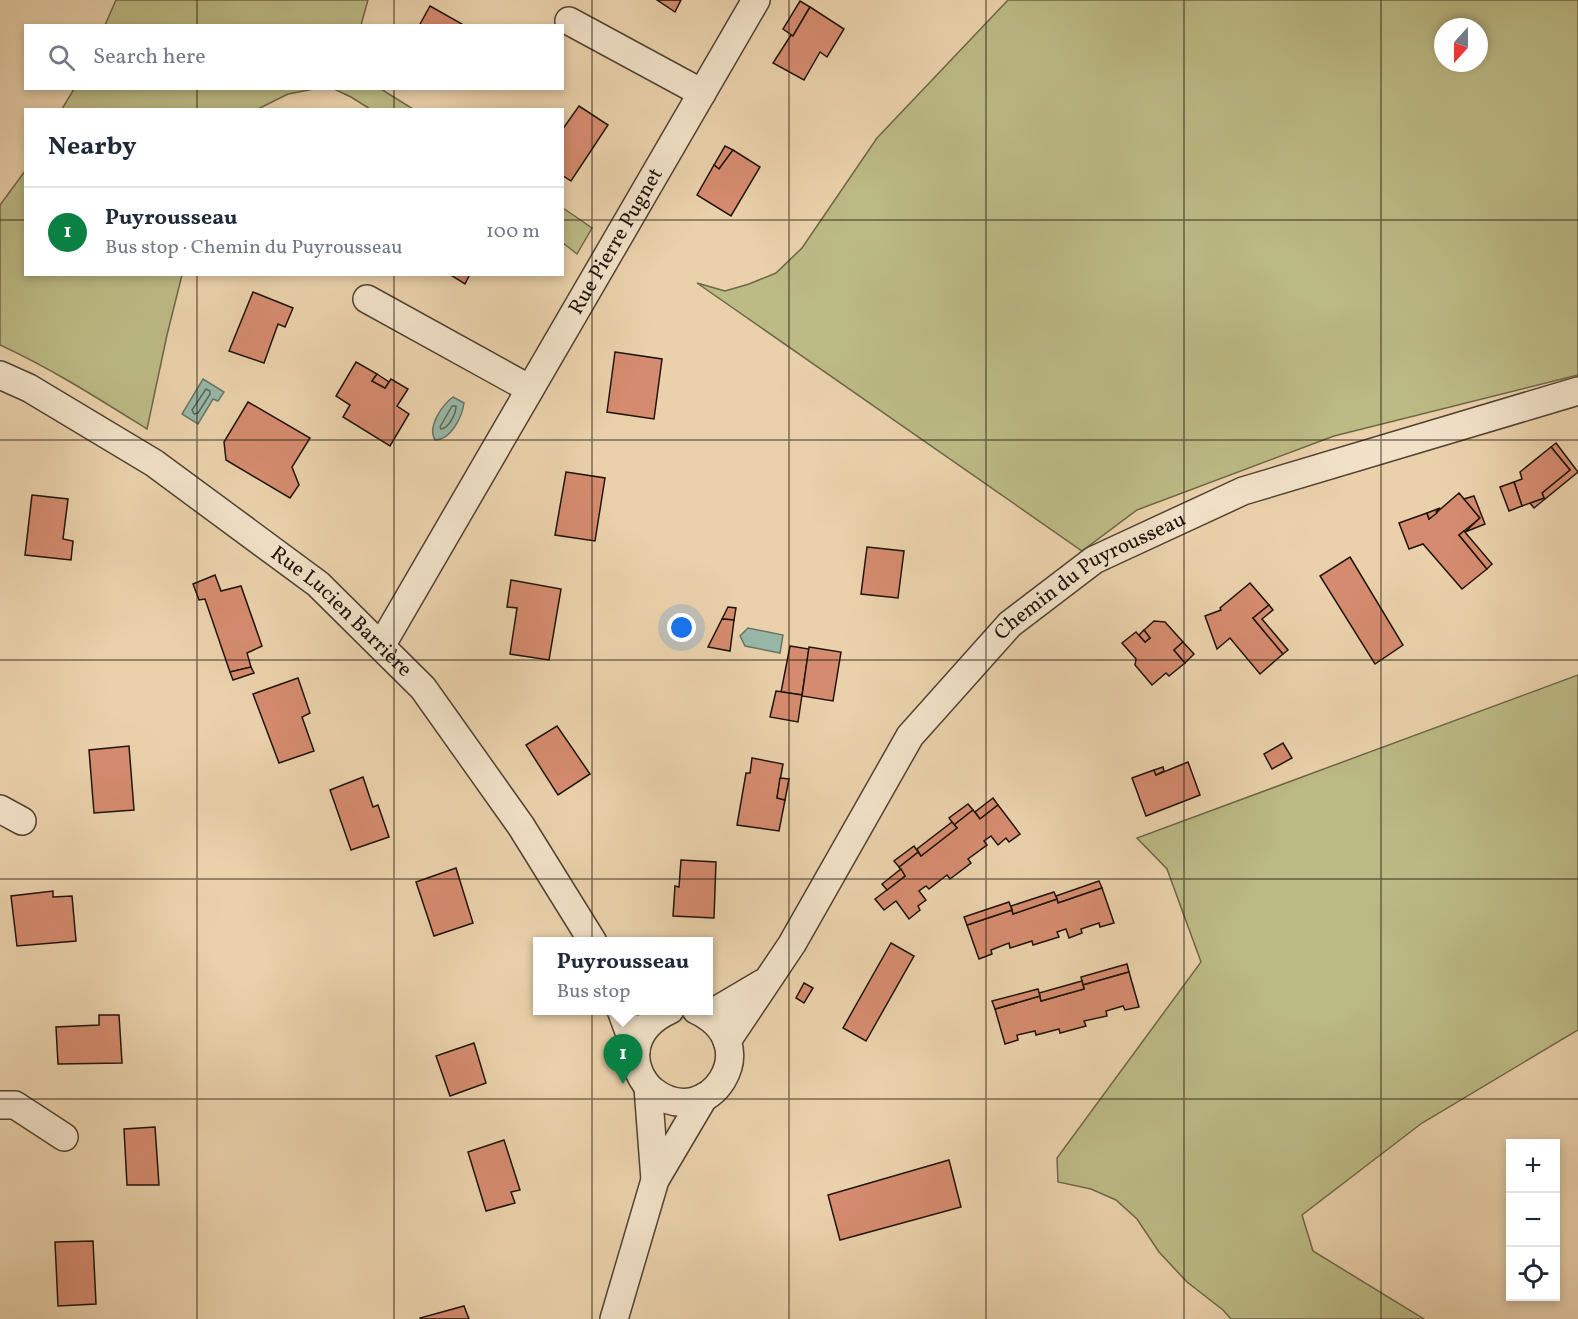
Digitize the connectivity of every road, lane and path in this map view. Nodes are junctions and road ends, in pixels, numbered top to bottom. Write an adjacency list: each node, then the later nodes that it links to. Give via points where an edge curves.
1 (756, 0): 3 (street, Rue Pierre Pugnet)
2 (569, 21): 3 (street)
3 (702, 93): 6 (street, Rue Pierre Pugnet)
4 (367, 299): 6 (street)
5 (0, 375): 8 (street, Rue Lucien Barrière, via 29,388 154,464 318,584)
6 (530, 389): 8 (street, Rue Pierre Pugnet)
7 (1578, 391): 10 (street, Chemin du Puyrousseau, via 1243,491 1094,560 1010,624 910,736)
8 (381, 646): 9 (street, Rue Lucien Barrière, via 423,688 521,826)
9 (589, 937)
10 (769, 980): 11 (street, Chemin du Puyrousseau); 15 (street, Chemin du Puyrousseau)
11 (713, 1008)
12 (622, 1015): 16 (street)
13 (659, 1015): 16 (street, via 647,1024)
14 (705, 1015): 15 (street, via 716,1022)
15 (727, 1041): 18 (street, via 729,1061 723,1080)
16 (636, 1052): 17 (street, via 636,1064)
17 (648, 1087): 18 (street, via 674,1101); 21 (street)
18 (704, 1097): 21 (street)
19 (0, 1105): 20 (street, via 15,1105)
20 (64, 1137)
21 (655, 1180): 22 (street)
22 (614, 1319)

